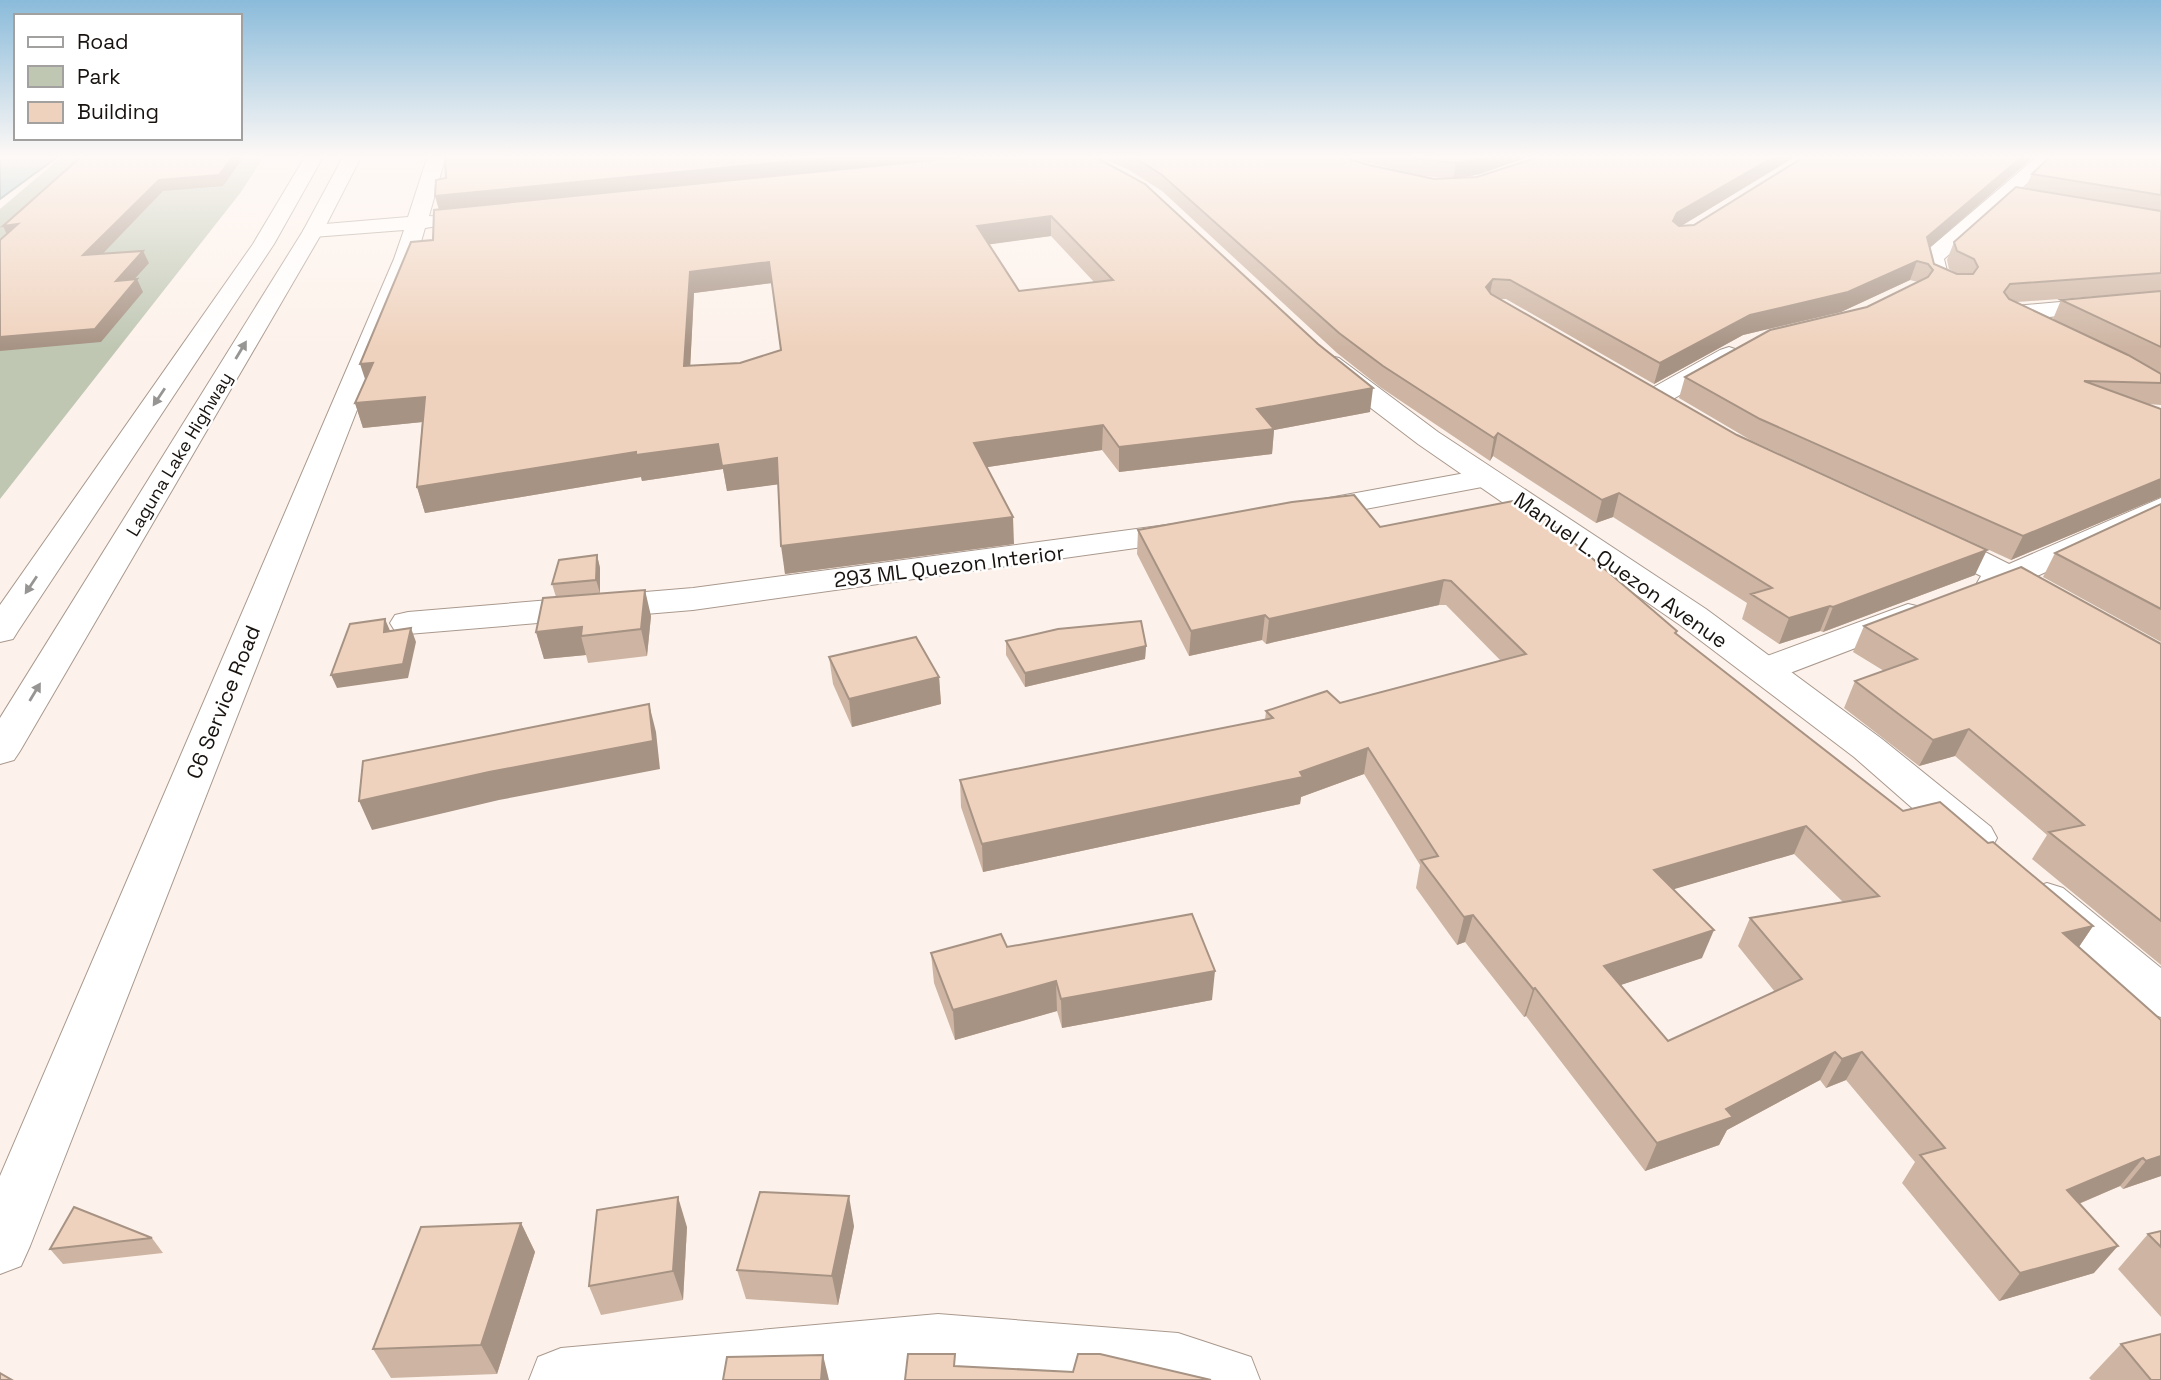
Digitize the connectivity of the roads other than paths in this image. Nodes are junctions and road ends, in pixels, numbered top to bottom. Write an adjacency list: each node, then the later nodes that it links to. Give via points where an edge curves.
1 (277, 219): 24 (street, one-way to 24)
2 (330, 219): 8 (street, Laguna Lake Highway)
3 (409, 219): 7 (street, C6 Service Road)
4 (422, 219): 7 (street)
5 (454, 219): 7 (street)
6 (1976, 219): 9 (street, via 1933,257 1935,276)
7 (407, 224): 8 (street); 28 (street, C6 Service Road, via 405,259)
8 (326, 230): 26 (street, Laguna Lake Highway, one-way to 8)
9 (1958, 285)
10 (2161, 300): 11 (street, via 2012,312)
11 (2053, 331)
12 (1753, 343): 14 (street)
13 (1316, 351): 15 (street, Manuel L. Quezon Avenue, via 1368,395)
14 (1654, 398)
15 (1487, 478): 17 (street); 25 (street, Manuel L. Quezon Avenue)
16 (2146, 514): 20 (street); 21 (street)
17 (1283, 515)
18 (1215, 527): 23 (street, 293 ML Quezon Interior, via 1147,540 693,599)
19 (1913, 529): 21 (street)
20 (2161, 534)
21 (2011, 576): 22 (street); 25 (street)
22 (2084, 616)
23 (408, 623)
24 (0, 631)
25 (1764, 670): 27 (street, Manuel L. Quezon Avenue, via 1868,748)
26 (0, 751)
27 (2161, 997)
28 (0, 1246)
29 (561, 1380): 30 (street, via 938,1346 1178,1365)
30 (1228, 1380)

